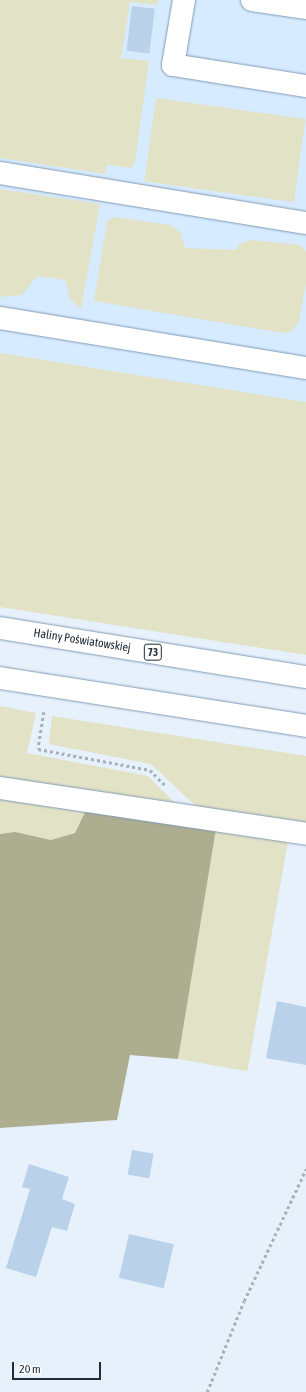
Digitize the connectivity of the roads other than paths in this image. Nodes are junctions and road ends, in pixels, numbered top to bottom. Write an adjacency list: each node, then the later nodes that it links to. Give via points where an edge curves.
1 (184, 0): 4 (main road, via 174,65)
2 (252, 0): 3 (main road)
3 (306, 8)
4 (306, 86)
5 (0, 173): 6 (main road)
6 (306, 223)
7 (0, 318): 8 (main road)
8 (306, 368)
9 (0, 628): 10 (main road, Haliny Poświatowskiej / 73)
10 (306, 677)
11 (0, 678): 12 (main road)
12 (306, 726)
13 (0, 788): 14 (main road)
14 (306, 834)

